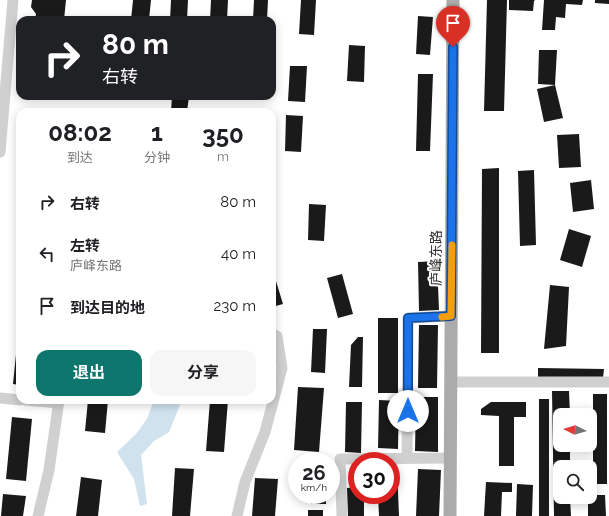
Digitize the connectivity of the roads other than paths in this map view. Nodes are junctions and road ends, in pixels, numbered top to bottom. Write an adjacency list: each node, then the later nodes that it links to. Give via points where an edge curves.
1 (13, 0): 3 (street)
2 (453, 0): 4 (main road, 庐峰东路)
3 (0, 152)
4 (451, 316): 6 (main road, 庐峰东路); 13 (street, via 408,318)
5 (276, 336): 8 (street, via 282,368)
6 (451, 382): 7 (street); 14 (main road, 庐峰东路)
7 (609, 382)
8 (276, 391)
9 (0, 398): 10 (street)
10 (16, 400)
11 (59, 404): 15 (street)
12 (272, 404): 16 (street, via 265,432 245,482)
13 (408, 458): 14 (street); 17 (street, via 340,459)
14 (451, 458): 18 (main road, 庐峰东路)
15 (38, 516)
16 (237, 516)
17 (342, 516)
18 (450, 516)

